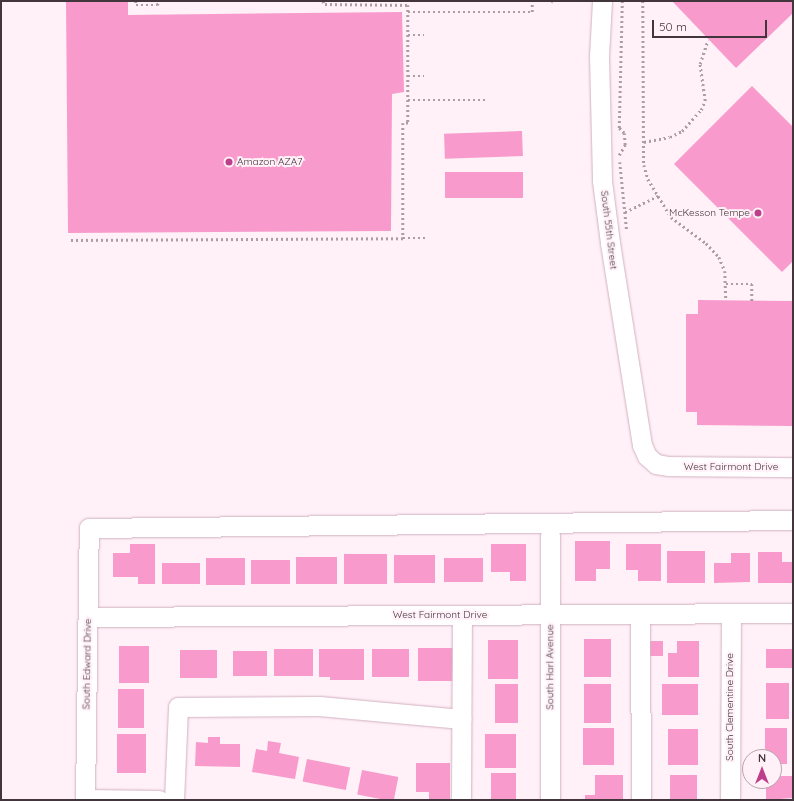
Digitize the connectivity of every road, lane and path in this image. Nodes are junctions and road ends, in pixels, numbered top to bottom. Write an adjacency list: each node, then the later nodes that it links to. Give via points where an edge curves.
1 (136, 1): 2 (path, via 136,6 157,5)
2 (159, 1)
3 (323, 1): 8 (path, via 325,4 408,5)
4 (602, 1): 26 (street, South 55th Street, via 599,64 602,181 639,436)
5 (622, 1): 18 (path, via 619,128 624,133 625,145 619,154)
6 (644, 1): 16 (path)
7 (532, 2): 8 (path, via 532,12)
8 (408, 12): 9 (path)
9 (408, 35): 10 (path); 12 (path)
10 (424, 35)
11 (708, 40): 16 (path, via 700,64 705,101 701,110 682,131 670,137)
12 (408, 76): 13 (path); 14 (path)
13 (424, 76)
14 (408, 100): 15 (path); 20 (path, via 408,123 403,123)
15 (488, 100)
16 (644, 142): 17 (path, via 644,165 648,179)
17 (658, 196): 18 (path); 23 (path, via 672,217 706,243 719,257 725,271)
18 (625, 212): 19 (path)
19 (628, 234)
20 (403, 238): 21 (path); 22 (path)
21 (426, 238)
22 (71, 240)
23 (726, 284): 24 (path); 25 (path, via 752,284)
24 (726, 300)
25 (752, 301)
26 (647, 456): 27 (street, West Fairmont Drive, via 656,464 685,468)
27 (793, 467)
28 (793, 520): 35 (street, South Edward Drive, via 89,528)
29 (550, 535): 34 (street, South Harl Avenue)
30 (640, 614): 31 (street, West Fairmont Drive); 34 (street, West Fairmont Drive); 42 (street)
31 (731, 614): 32 (street, West Fairmont Drive); 43 (street, South Clementine Drive)
32 (793, 614)
33 (462, 615): 34 (street, West Fairmont Drive); 35 (street, West Fairmont Drive); 36 (street)
34 (550, 615): 41 (street, South Harl Avenue)
35 (88, 617): 37 (street, South Edward Drive)
36 (461, 719): 39 (street, via 319,706 178,706); 40 (street)
37 (85, 800): 38 (street)
38 (159, 800)
39 (174, 800)
40 (461, 800)
41 (550, 800)
42 (641, 800)
43 (730, 800)

